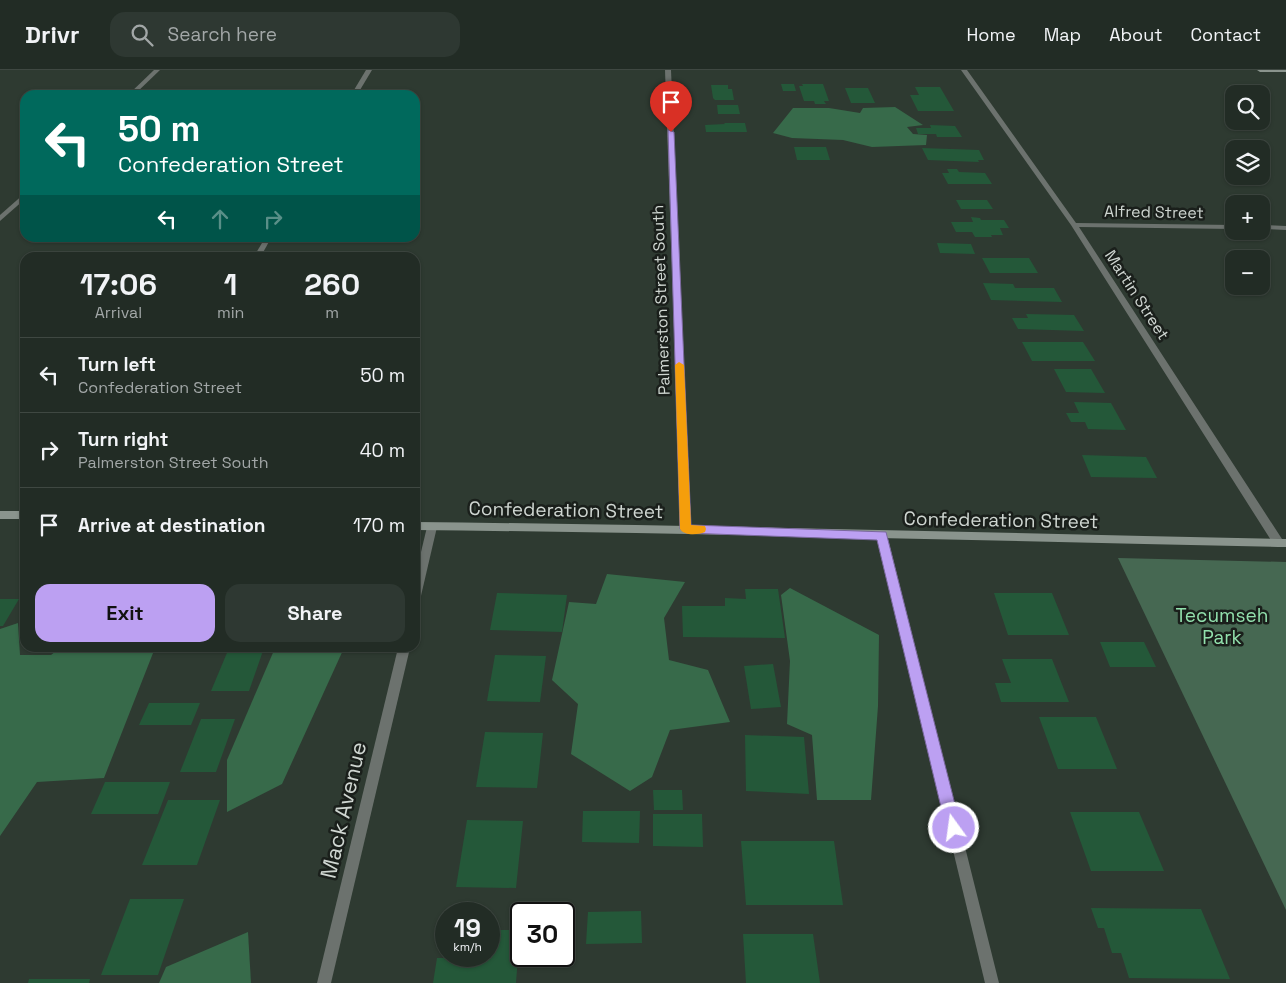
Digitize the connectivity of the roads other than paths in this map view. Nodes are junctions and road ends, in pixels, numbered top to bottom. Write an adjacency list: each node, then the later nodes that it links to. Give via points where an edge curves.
1 (157, 70): 7 (street)
2 (369, 70): 8 (street)
3 (668, 70): 19 (street, Palmerston Street South)
4 (964, 70): 11 (street, Martin Street)
5 (1260, 70): 6 (main road)
6 (1286, 70)
7 (135, 90)
8 (357, 90)
9 (20, 200): 10 (street)
10 (0, 219)
11 (1074, 225): 12 (street, Alfred Street); 21 (street, Martin Street)
12 (1225, 227)
13 (1270, 227): 14 (street)
14 (1286, 228)
15 (0, 515): 16 (main road)
16 (20, 515)
17 (420, 526): 18 (main road, Confederation Street)
18 (432, 526): 19 (main road, Confederation Street); 22 (street)
19 (686, 529): 20 (main road, Confederation Street)
20 (882, 535): 21 (main road, Confederation Street); 25 (street)
21 (1282, 543)
22 (420, 578)
23 (403, 652): 24 (street, Mack Avenue)
24 (324, 983)
25 (992, 983)

